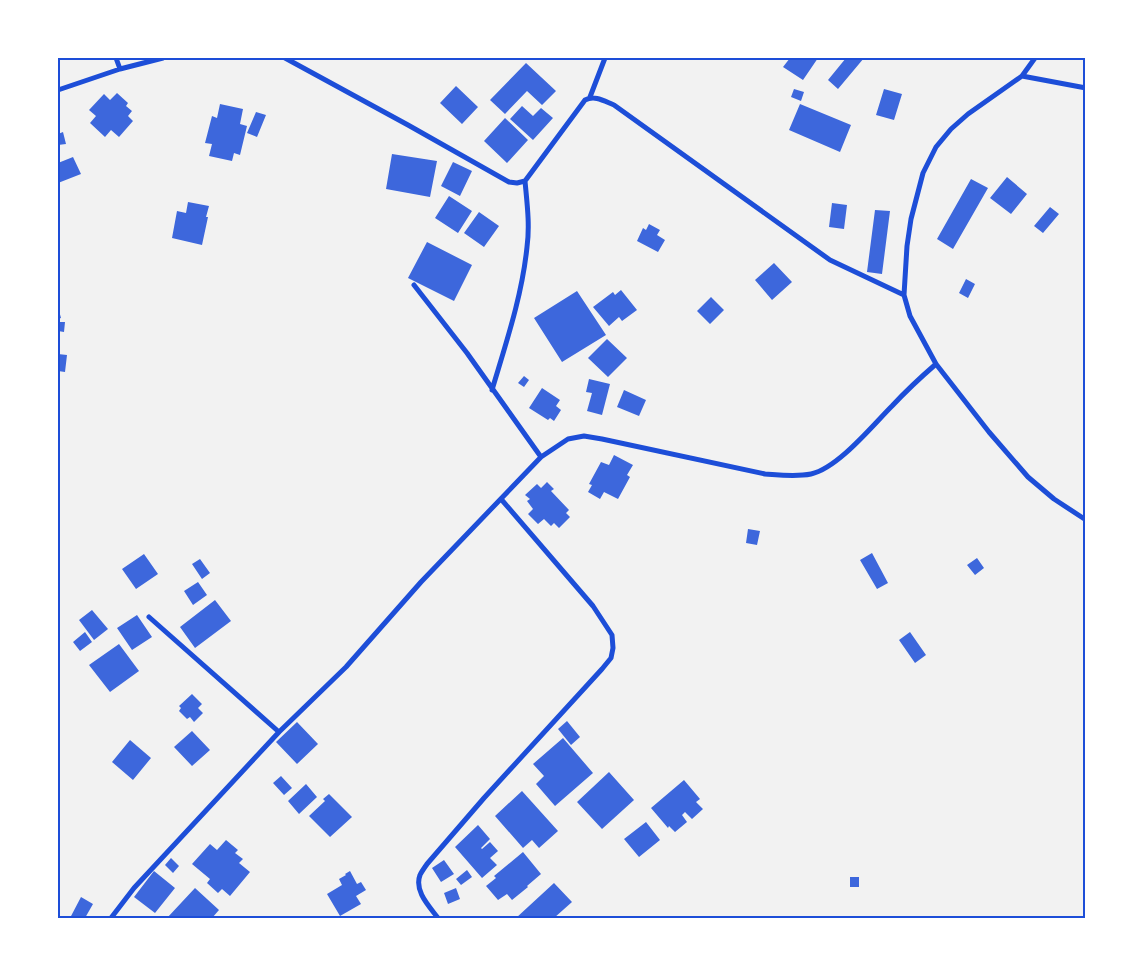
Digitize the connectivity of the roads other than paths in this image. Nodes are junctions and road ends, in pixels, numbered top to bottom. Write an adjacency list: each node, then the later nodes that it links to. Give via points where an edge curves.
1 (116, 58): 6 (street)
2 (163, 58): 6 (street)
3 (285, 58): 11 (street, via 509,182)
4 (604, 58): 10 (street)
5 (1035, 58): 7 (street)
6 (120, 69): 9 (street)
7 (1022, 76): 8 (street); 13 (street, via 968,114 936,148 923,173 913,212)
8 (1086, 88)
9 (58, 90)
10 (590, 97): 11 (street, via 578,108); 13 (street, via 614,105 830,260)
11 (525, 181): 15 (street, via 528,238 523,280)
12 (414, 285): 15 (street)
13 (904, 295): 14 (street, via 910,316)
14 (936, 364): 16 (street, via 850,450 831,465 812,474 765,474 584,436 568,439); 18 (street, via 988,432 1028,477)
15 (492, 390): 16 (street)
16 (541, 457): 17 (street)
17 (501, 499): 20 (street, via 420,582 346,667); 22 (street, via 593,606 612,635 613,648 611,658 602,670 426,864 418,885)
18 (1086, 520)
19 (148, 617): 20 (street)
20 (279, 732): 21 (street, via 134,888)
21 (111, 918)
22 (438, 918)

